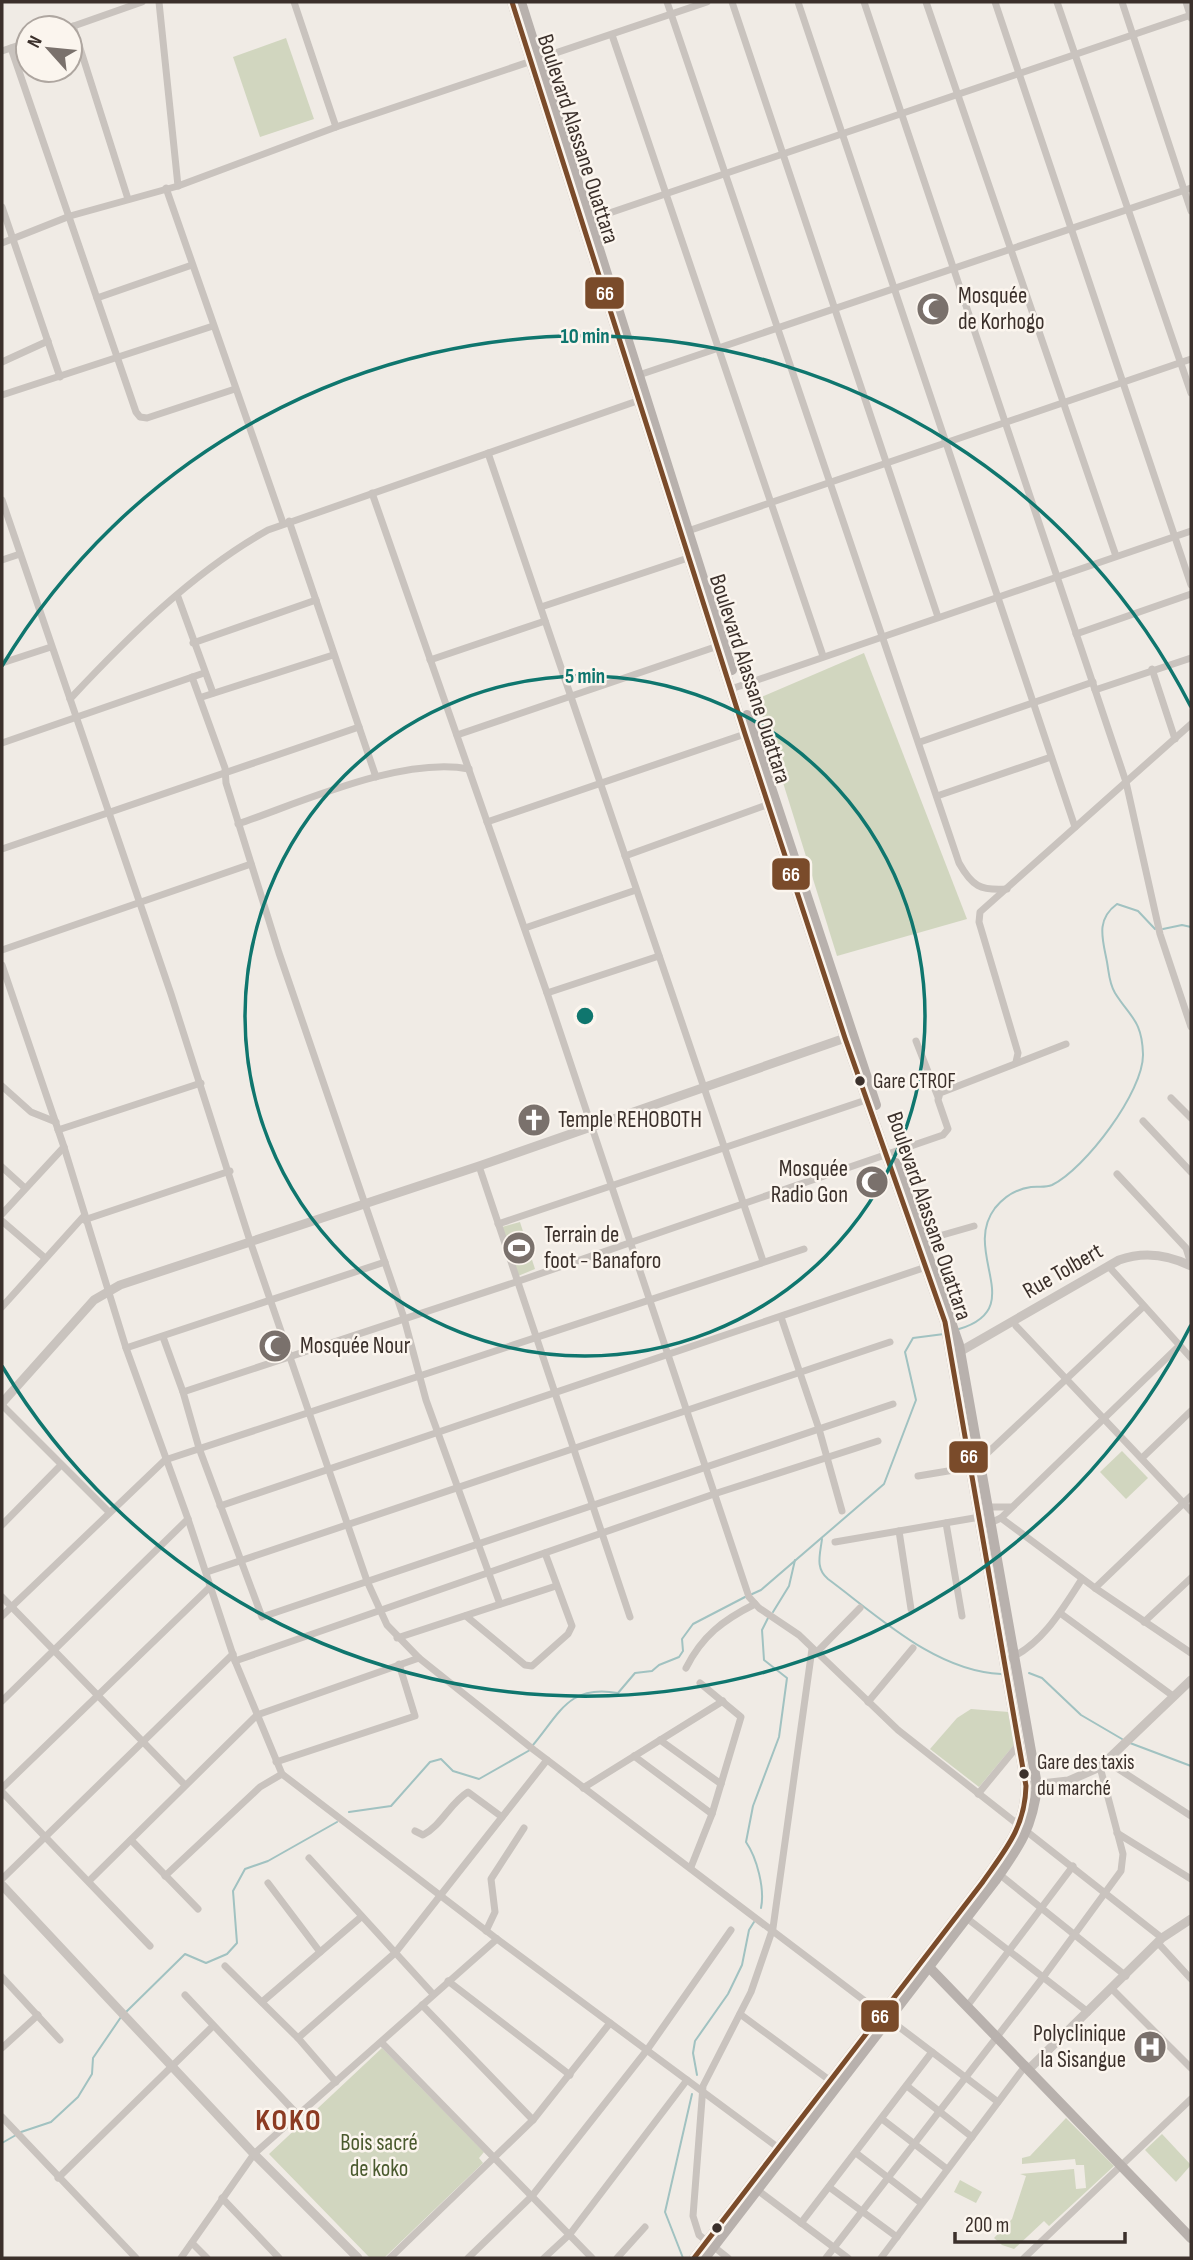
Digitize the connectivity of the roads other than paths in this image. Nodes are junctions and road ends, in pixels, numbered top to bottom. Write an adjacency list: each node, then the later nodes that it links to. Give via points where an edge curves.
1 (142, 2): 18 (street)
2 (159, 2): 34 (street)
3 (294, 2): 30 (street)
4 (512, 2): 25 (main road, Boulevard Alassane Ouattara)
5 (522, 2): 25 (main road, Boulevard Alassane Ouattara)
6 (667, 2): 16 (street)
7 (707, 2): 16 (street)
8 (732, 2): 32 (street)
9 (798, 2): 31 (street)
10 (864, 2): 29 (street)
11 (926, 2): 28 (street)
12 (995, 2): 27 (street)
13 (1057, 2): 24 (street)
14 (1122, 2): 20 (street)
15 (1186, 2): 17 (street)
16 (672, 14): 19 (street); 33 (street)
17 (1191, 16): 20 (street)
18 (84, 22)
19 (612, 35): 25 (street); 37 (street)
20 (1134, 36): 24 (street); 36 (street)
21 (14, 46): 22 (street)
22 (10, 47): 23 (street); 42 (street)
23 (2, 51)
24 (1075, 55): 27 (street); 40 (street)
25 (536, 61): 30 (street); 43 (main road, Boulevard Alassane Ouattara)
26 (84, 69): 38 (street)
27 (1019, 75): 28 (street); 44 (street)
28 (959, 93): 29 (street); 47 (street)
29 (900, 113): 31 (street); 49 (street)
30 (335, 127): 34 (street)
31 (841, 134): 32 (street); 50 (street)
32 (781, 154): 33 (street); 52 (street)
33 (725, 172): 37 (street); 54 (street)
34 (177, 186): 35 (street)
35 (166, 188): 38 (street); 48 (street)
36 (1188, 189): 40 (street); 41 (street)
37 (667, 193): 43 (street); 56 (street)
38 (128, 199): 42 (street)
39 (2, 207): 45 (street)
40 (1128, 209): 44 (street); 60 (street)
41 (1191, 211)
42 (70, 216): 45 (street); 51 (street)
43 (586, 220): 61 (main road, Boulevard Alassane Ouattara)
44 (1070, 229): 47 (street); 63 (street)
45 (13, 239): 46 (street); 55 (street)
46 (2, 243)
47 (1012, 248): 49 (street); 68 (street)
48 (192, 265): 51 (street); 53 (street)
49 (952, 269): 50 (street); 69 (street)
50 (892, 289): 52 (street); 70 (street)
51 (97, 298): 57 (street)
52 (835, 308): 54 (street); 72 (street)
53 (212, 326): 57 (street); 64 (street)
54 (776, 328): 56 (street); 73 (street)
55 (48, 341): 59 (street); 62 (street)
56 (719, 348): 61 (street); 75 (street)
57 (116, 358): 62 (street); 64 (street, via 140,417)
58 (1191, 359): 60 (street)
59 (2, 362)
60 (1181, 362): 63 (street); 65 (street)
61 (636, 376): 67 (main road, Boulevard Alassane Ouattara)
62 (60, 377): 66 (street)
63 (1122, 382): 68 (street); 80 (street)
64 (235, 388): 77 (street)
65 (1191, 393)
66 (2, 395)
67 (643, 399): 71 (street); 79 (main road, Boulevard Alassane Ouattara)
68 (1063, 402): 69 (street); 82 (street)
69 (1004, 423): 70 (street); 85 (street)
70 (946, 443): 72 (street); 90 (street)
71 (488, 453): 74 (street); 92 (street)
72 (888, 462): 73 (street); 93 (street)
73 (828, 480): 75 (street); 96 (street)
74 (372, 493): 77 (street); 103 (street)
75 (771, 502): 79 (street); 101 (street)
76 (2, 503): 81 (street)
77 (286, 522): 89 (street, via 253,540); 91 (street)
78 (1191, 531): 80 (street)
79 (685, 532): 83 (main road, Boulevard Alassane Ouattara); 86 (main road, Boulevard Alassane Ouattara)
80 (1175, 536): 82 (street); 87 (street)
81 (20, 554): 84 (street); 99 (street)
82 (1116, 556): 85 (street)
83 (688, 558): 86 (main road, Boulevard Alassane Ouattara); 92 (street)
84 (2, 560)
85 (1057, 576): 90 (street); 95 (street)
86 (701, 583): 98 (main road, Boulevard Alassane Ouattara); 109 (main road, Boulevard Alassane Ouattara)
87 (1191, 585)
88 (1191, 594): 95 (street)
89 (178, 597): 97 (street); 113 (street, via 139,628)
90 (997, 597): 93 (street); 114 (street)
91 (316, 600): 97 (street); 100 (street)
92 (541, 607): 94 (street)
93 (938, 617): 96 (street)
94 (545, 621): 103 (street); 112 (street)
95 (1076, 634): 108 (street)
96 (883, 635): 101 (street); 122 (street)
97 (193, 643): 106 (street)
98 (718, 646): 109 (main road, Boulevard Alassane Ouattara); 112 (street)
99 (51, 647): 104 (street); 113 (street)
100 (333, 655): 110 (street); 117 (street)
101 (823, 656): 109 (street)
102 (1191, 658): 105 (street)
103 (430, 660): 119 (street)
104 (2, 663)
105 (1152, 669): 108 (street); 120 (street)
106 (204, 673): 107 (street); 110 (street)
107 (192, 677): 111 (street); 115 (street)
108 (1094, 686): 114 (street); 127 (street)
109 (734, 688): 118 (main road, Boulevard Alassane Ouattara); 130 (main road, Boulevard Alassane Ouattara)
110 (213, 693): 111 (street)
111 (202, 697): 125 (street)
112 (571, 697): 119 (street); 128 (street)
113 (69, 699): 115 (street)
114 (1032, 702): 122 (street); 123 (street)
115 (75, 716): 121 (street); 131 (street)
116 (1191, 724): 120 (street)
117 (359, 727): 125 (street); 126 (street)
118 (745, 734): 128 (street); 130 (main road, Boulevard Alassane Ouattara)
119 (457, 735): 124 (street)
120 (1175, 738): 127 (street)
121 (2, 743)
122 (920, 743): 129 (street)
123 (1051, 757): 129 (street); 134 (street)
124 (469, 769): 126 (street, via 433,765); 132 (street)
125 (226, 772): 131 (street); 133 (street)
126 (376, 777): 133 (street)
127 (1126, 782): 134 (street); 146 (street, via 1157,923)
128 (601, 785): 132 (street); 136 (street)
129 (937, 796): 138 (street, via 969,880 986,891)
130 (772, 803): 136 (street); 147 (main road, Boulevard Alassane Ouattara)
131 (108, 811): 135 (street); 140 (street)
132 (487, 822): 141 (street)
133 (238, 824): 137 (street)
134 (1075, 827): 138 (street)
135 (2, 849)
136 (625, 856): 139 (street)
137 (251, 864): 140 (street); 172 (street)
138 (1007, 889): 150 (street, via 979,916 1018,1054)
139 (636, 890): 141 (street); 143 (street)
140 (140, 903): 142 (street); 151 (street)
141 (525, 928): 145 (street)
142 (2, 950)
143 (659, 956): 145 (street); 153 (street)
144 (2, 965): 159 (street)
145 (548, 993): 160 (street)
146 (1191, 1027)
147 (849, 1037): 153 (street); 155 (main road, Boulevard Alassane Ouattara)
148 (916, 1041): 154 (street)
149 (1066, 1044): 150 (street)
150 (1016, 1062): 154 (street)
151 (201, 1083): 159 (street); 166 (street)
152 (2, 1086): 159 (street, via 31,1112)
153 (704, 1088): 160 (street); 162 (street)
154 (938, 1097): 163 (street, via 947,1132)
155 (869, 1098): 162 (street); 163 (main road, Boulevard Alassane Ouattara)
156 (1171, 1098): 157 (street)
157 (1191, 1118)
158 (1143, 1121): 167 (street)
159 (57, 1126): 161 (street)
160 (591, 1127): 164 (street); 169 (street)
161 (64, 1147): 170 (street); 174 (street)
162 (724, 1147): 169 (street); 171 (street)
163 (889, 1154): 171 (street); 178 (main road, Boulevard Alassane Ouattara); 186 (main road, Boulevard Alassane Ouattara)
164 (479, 1166): 172 (street); 176 (street)
165 (2, 1167): 170 (street)
166 (230, 1171): 174 (street); 179 (street)
167 (1191, 1171)
168 (1117, 1174): 185 (street, via 1186,1248)
169 (612, 1186): 176 (street); 180 (street)
170 (25, 1188): 173 (street)
171 (743, 1203): 180 (street); 183 (street)
172 (366, 1204): 179 (street); 184 (street)
173 (2, 1214)
174 (84, 1218): 182 (street); 190 (street)
175 (2, 1222): 182 (street)
176 (498, 1224): 189 (street)
177 (974, 1226): 178 (street)
178 (925, 1240): 186 (main road, Boulevard Alassane Ouattara)
179 (250, 1241): 190 (street); 192 (street)
180 (631, 1242): 189 (street); 191 (street)
181 (804, 1249): 183 (street)
182 (45, 1258): 193 (street)
183 (763, 1261): 191 (street)
184 (385, 1262): 192 (street); 196 (street)
185 (1191, 1265): 203 (street, Rue Tolbert, via 1157,1255 1119,1260)
186 (930, 1266): 195 (street); 203 (main road, Boulevard Alassane Ouattara)
187 (1111, 1269): 188 (street, Rue Tolbert, via 1147,1259 1170,1262); 194 (street); 197 (street, Rue Tolbert)
188 (1191, 1272)
189 (516, 1282): 196 (street); 199 (street)
190 (108, 1291): 202 (street); 212 (street, via 94,1300)
191 (650, 1298): 199 (street); 204 (street)
192 (272, 1302): 198 (street); 205 (street)
193 (2, 1307)
194 (1143, 1307): 201 (street); 209 (street)
195 (781, 1317): 204 (street); 207 (street)
196 (404, 1318): 205 (street); 208 (street)
197 (1016, 1326): 203 (street, Rue Tolbert); 209 (street)
198 (163, 1337): 202 (street); 210 (street)
199 (535, 1337): 208 (street); 211 (street)
200 (890, 1342): 207 (street)
201 (1179, 1346): 206 (street); 217 (street)
202 (126, 1348): 225 (street)
203 (957, 1352): 226 (main road, Boulevard Alassane Ouattara)
204 (669, 1355): 211 (street); 214 (street)
205 (291, 1357): 210 (street); 216 (street)
206 (1191, 1358)
207 (799, 1371): 214 (street); 218 (street)
208 (420, 1377): 216 (street); 219 (street)
209 (1066, 1377): 217 (street); 226 (street)
210 (183, 1392): 221 (street)
211 (555, 1392): 219 (street); 222 (street)
212 (2, 1404): 227 (street)
213 (893, 1404): 218 (street)
214 (688, 1411): 222 (street); 228 (street)
215 (1191, 1412): 224 (street)
216 (310, 1414): 221 (street); 229 (street)
217 (1104, 1418): 224 (street); 237 (street)
218 (819, 1429): 223 (street); 228 (street)
219 (437, 1431): 229 (street); 231 (street)
220 (878, 1441): 223 (street)
221 (199, 1448): 225 (street); 235 (street)
222 (575, 1449): 231 (street); 236 (street)
223 (827, 1457): 232 (street); 239 (street)
224 (1142, 1458): 234 (street)
225 (165, 1460): 238 (street); 242 (street)
226 (974, 1464): 230 (street); 241 (main road, Boulevard Alassane Ouattara)
227 (61, 1465): 238 (street); 244 (street)
228 (706, 1467): 232 (street); 236 (street)
229 (330, 1470): 235 (street); 245 (street)
230 (918, 1476)
231 (460, 1487): 245 (street); 249 (street)
232 (714, 1494): 247 (street); 262 (street, via 745,1588)
233 (1191, 1496): 234 (street)
234 (1184, 1503): 240 (street); 259 (street)
235 (220, 1506): 251 (street)
236 (593, 1507): 247 (street); 249 (street)
237 (1010, 1507): 241 (street); 241 (street)
238 (108, 1511): 263 (street)
239 (842, 1511)
240 (1191, 1511)
241 (987, 1517): 243 (street); 255 (street); 280 (main road, Boulevard Alassane Ouattara)
242 (188, 1519): 253 (street); 275 (street)
243 (946, 1523): 246 (street); 270 (street)
244 (2, 1525)
245 (349, 1526): 251 (street); 256 (street)
246 (899, 1531): 248 (street); 265 (street)
247 (602, 1534): 250 (street); 271 (street)
248 (835, 1542)
249 (480, 1545): 252 (street); 256 (street)
250 (545, 1553): 252 (street); 257 (street)
251 (240, 1561): 253 (street); 256 (street, via 262,1617)
252 (489, 1571): 261 (street); 266 (street)
253 (207, 1572): 258 (street)
254 (1191, 1578): 272 (street)
255 (1082, 1579): 259 (street); 267 (street)
256 (367, 1581): 266 (street)
257 (556, 1586): 261 (street); 269 (street, via 571,1630 532,1666)
258 (210, 1587): 278 (street); 285 (street)
259 (1095, 1588): 272 (street)
260 (2, 1597): 263 (street)
261 (500, 1604): 269 (street)
262 (755, 1604): 276 (street); 282 (street, via 701,1641)
263 (11, 1606): 268 (street); 275 (street)
264 (860, 1608): 276 (street)
265 (911, 1609)
266 (379, 1611): 273 (street); 278 (street)
267 (1060, 1613): 280 (street, via 1029,1648); 286 (street)
268 (2, 1616)
269 (466, 1616): 273 (street)
270 (962, 1616)
271 (630, 1617)
272 (1144, 1622): 277 (street)
273 (397, 1638): 279 (street)
274 (913, 1648): 289 (street)
275 (53, 1650): 285 (street); 287 (street)
276 (814, 1651): 289 (street); 331 (street)
277 (1191, 1653)
278 (234, 1657): 290 (street); 292 (street)
279 (419, 1658): 281 (street); 295 (street)
280 (1009, 1658): 293 (main road, Boulevard Alassane Ouattara)
281 (399, 1664): 290 (street); 296 (street, via 415,1716)
282 (686, 1668)
283 (1191, 1680): 286 (street)
284 (700, 1683): 288 (street)
285 (97, 1695): 292 (street); 303 (street)
286 (1173, 1696): 297 (street)
287 (2, 1700)
288 (723, 1701): 291 (street); 299 (street, via 741,1717)
289 (868, 1702): 304 (street)
290 (257, 1715): 296 (street); 300 (street)
291 (660, 1740): 294 (street); 299 (street)
292 (142, 1743): 300 (street); 312 (street)
293 (1024, 1748): 301 (main road, Boulevard Alassane Ouattara); 304 (street)
294 (634, 1756): 302 (street); 305 (street)
295 (547, 1760): 302 (street); 307 (street)
296 (276, 1762): 298 (street)
297 (1103, 1764): 301 (street, via 1068,1781); 306 (street); 311 (street)
298 (282, 1774): 317 (street, via 260,1787); 325 (street)
299 (721, 1784): 305 (street)
300 (185, 1785): 313 (street)
301 (1031, 1785): 310 (main road, Boulevard Alassane Ouattara, via 1034,1810)
302 (583, 1788): 316 (street)
303 (2, 1790): 312 (street)
304 (978, 1794): 310 (street)
305 (712, 1814): 316 (street)
306 (1191, 1816)
307 (502, 1817): 309 (street, via 468,1792 456,1799 431,1831 423,1835); 325 (street)
308 (524, 1828): 333 (street, via 491,1879 495,1912)
309 (415, 1830)
310 (1023, 1830): 315 (street); 318 (main road, Boulevard Alassane Ouattara)
311 (1116, 1832): 319 (street); 324 (street, via 1123,1862)
312 (46, 1837): 320 (street); 321 (street)
313 (131, 1840): 317 (street); 321 (street)
314 (309, 1858): 329 (street)
315 (1073, 1866): 324 (street); 326 (street)
316 (691, 1867): 331 (street)
317 (165, 1876): 327 (street)
318 (994, 1877): 326 (street); 328 (main road, Boulevard Alassane Ouattara)
319 (1191, 1878)
320 (2, 1879)
321 (89, 1881): 337 (street)
322 (268, 1883): 339 (street)
323 (2, 1885): 367 (street)
324 (1107, 1892): 334 (street); 336 (street)
325 (441, 1896): 333 (street); 340 (street)
326 (1040, 1907): 334 (street); 338 (street)
327 (198, 1909)
328 (964, 1915): 338 (street); 341 (main road, Boulevard Alassane Ouattara)
329 (361, 1916): 339 (street); 340 (street)
330 (1191, 1919): 336 (street)
331 (773, 1928): 355 (street); 357 (street)
332 (731, 1930): 365 (street)
333 (486, 1931): 335 (street)
334 (1073, 1936): 343 (street); 344 (street)
335 (497, 1939): 347 (street); 358 (street)
336 (1160, 1941): 344 (street); 346 (street)
337 (150, 1946)
338 (1009, 1949): 343 (street); 353 (street)
339 (320, 1952): 351 (street)
340 (394, 1953): 349 (street); 361 (street)
341 (926, 1964): 353 (main road); 357 (main road, Boulevard Alassane Ouattara)
342 (225, 1966): 351 (street)
343 (1044, 1976): 354 (street); 360 (street)
344 (1126, 1976): 348 (street)
345 (2, 1977): 356 (street)
346 (1191, 1979)
347 (448, 1981): 349 (street); 370 (street)
348 (1112, 1989): 354 (street); 369 (street)
349 (433, 1994): 352 (street)
350 (185, 1995): 359 (street)
351 (262, 2002): 361 (street)
352 (422, 2005): 363 (street); 383 (street)
353 (968, 2005): 360 (main road)
354 (1088, 2012): 368 (street)
355 (740, 2014): 374 (street); 376 (street)
356 (38, 2015): 362 (street); 364 (street)
357 (886, 2017): 366 (street); 374 (main road, Boulevard Alassane Ouattara)
358 (610, 2023): 365 (street); 370 (street)
359 (213, 2026): 367 (street); 380 (street)
360 (998, 2035): 368 (main road); 371 (street)
361 (299, 2038): 373 (street)
362 (60, 2040)
363 (382, 2043): 373 (street); 389 (street)
364 (2, 2048)
365 (647, 2050): 372 (street); 396 (street)
366 (932, 2052): 371 (street); 375 (street)
367 (172, 2066): 388 (street); 392 (street)
368 (1027, 2067): 378 (street); 390 (main road)
369 (1191, 2068)
370 (570, 2075): 383 (street)
371 (964, 2077): 378 (street); 379 (street)
372 (687, 2080): 376 (street); 402 (street)
373 (336, 2082): 380 (street)
374 (834, 2084): 386 (main road, Boulevard Alassane Ouattara)
375 (907, 2086): 379 (street); 382 (street)
376 (703, 2093): 386 (street); 406 (street, via 693,2216 699,2235)
377 (1191, 2099): 390 (street)
378 (998, 2102): 384 (street)
379 (939, 2111): 384 (street); 385 (street)
380 (298, 2115): 388 (street)
381 (2, 2117): 392 (street)
382 (882, 2119): 385 (street); 387 (street)
383 (533, 2120): 389 (street)
384 (972, 2137): 391 (street)
385 (915, 2145): 391 (street); 393 (street)
386 (783, 2151): 395 (main road, Boulevard Alassane Ouattara)
387 (856, 2153): 393 (street); 394 (street)
388 (254, 2154): 397 (street); 412 (street)
389 (496, 2159): 396 (street); 413 (street)
390 (1122, 2167): 404 (main road); 424 (street)
391 (947, 2169): 398 (street)
392 (58, 2178): 408 (street)
393 (889, 2178): 398 (street); 399 (street)
394 (829, 2187): 399 (street); 400 (street)
395 (755, 2188): 400 (street); 406 (main road, Boulevard Alassane Ouattara)
396 (532, 2196): 402 (street); 414 (street)
397 (222, 2199): 405 (street); 411 (street)
398 (921, 2203): 403 (street)
399 (862, 2212): 403 (street); 407 (street)
400 (802, 2223): 407 (street)
401 (645, 2227): 417 (street)
402 (569, 2234): 415 (street); 416 (street)
403 (897, 2237): 423 (street)
404 (1191, 2238)
405 (192, 2243): 409 (street); 410 (street)
406 (711, 2245): 418 (main road, Boulevard Alassane Ouattara); 419 (main road, Boulevard Alassane Ouattara); 420 (street)
407 (834, 2248): 421 (street); 422 (street)
408 (136, 2258)
409 (181, 2258)
410 (207, 2258)
411 (279, 2258)
412 (358, 2258)
413 (390, 2258)
414 (468, 2258)
415 (544, 2258)
416 (592, 2258)
417 (617, 2258)
418 (694, 2258)
419 (705, 2258)
420 (728, 2258)
421 (826, 2258)
422 (848, 2258)
423 (881, 2258)
424 (1024, 2258)

